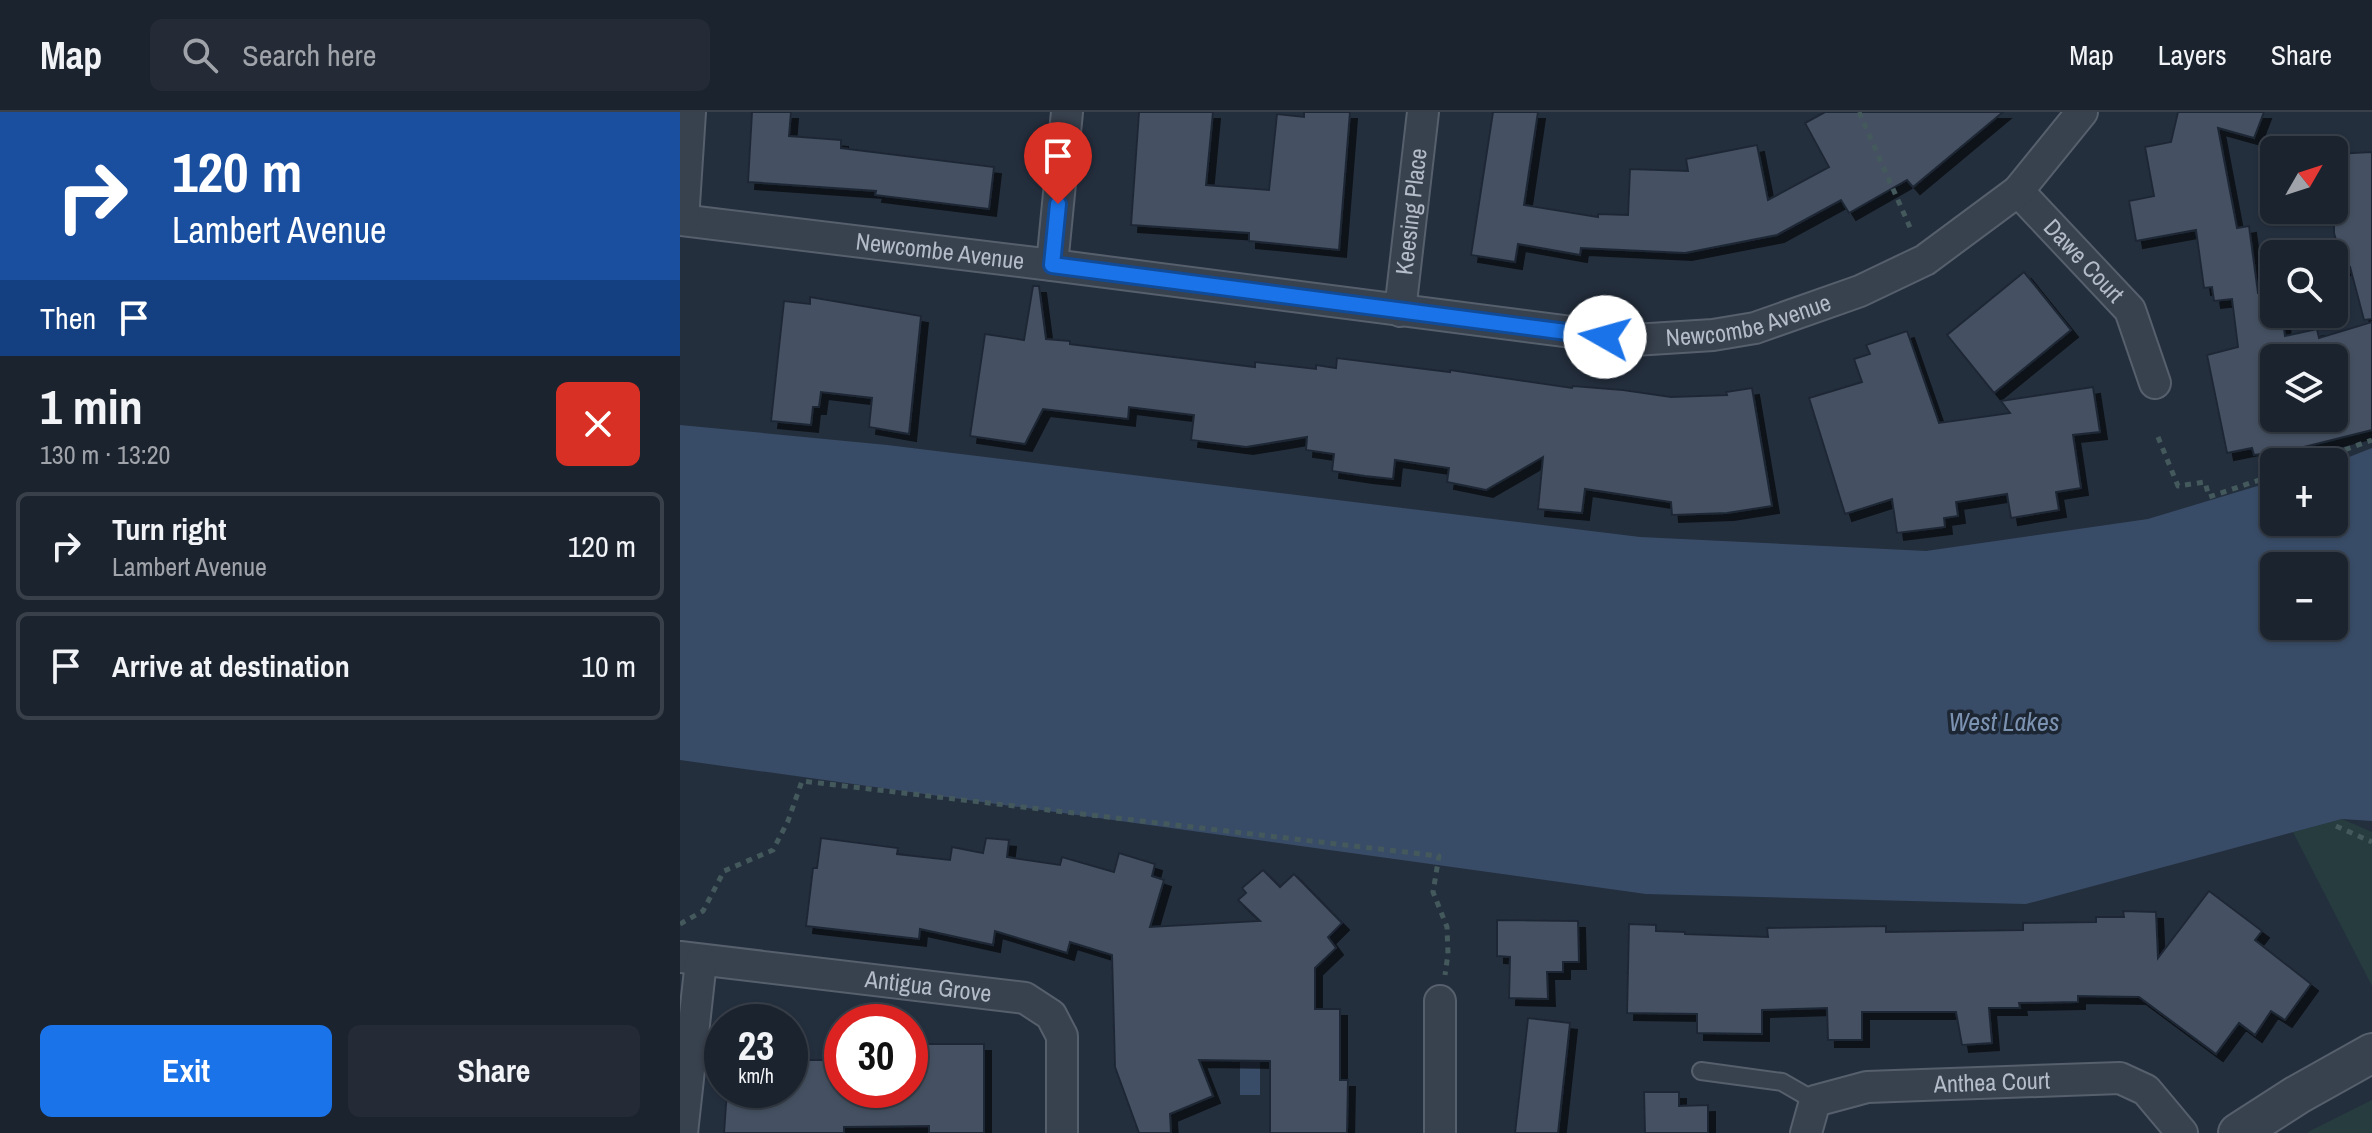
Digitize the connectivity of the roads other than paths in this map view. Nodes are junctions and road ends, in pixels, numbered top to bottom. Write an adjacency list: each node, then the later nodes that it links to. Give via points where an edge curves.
1 (690, 112): 6 (street)
2 (1067, 112): 7 (street)
3 (1423, 112): 8 (street, Keesing Place)
4 (2082, 112): 5 (street, Newcombe Avenue)
5 (2018, 191): 8 (street, Newcombe Avenue, via 1925,260 1860,291 1755,328 1634,340); 9 (street, Dawe Court, via 2130,310)
6 (682, 220): 7 (street, Newcombe Avenue)
7 (1052, 265): 8 (street, Newcombe Avenue)
8 (1400, 311)
9 (2155, 383)
10 (690, 959): 15 (street); 16 (street, Antigua Grove, via 1025,998 1051,1015 1062,1036)
11 (1440, 1001): 17 (street)
12 (2372, 1053): 20 (street)
13 (1701, 1071): 14 (lane, via 1782,1082)
14 (1815, 1101): 18 (street); 19 (street, Anthea Court, via 1867,1087 2120,1078 2146,1090)
15 (682, 1133)
16 (1062, 1133)
17 (1440, 1133)
18 (1806, 1133)
19 (2182, 1133)
20 (2238, 1133)

